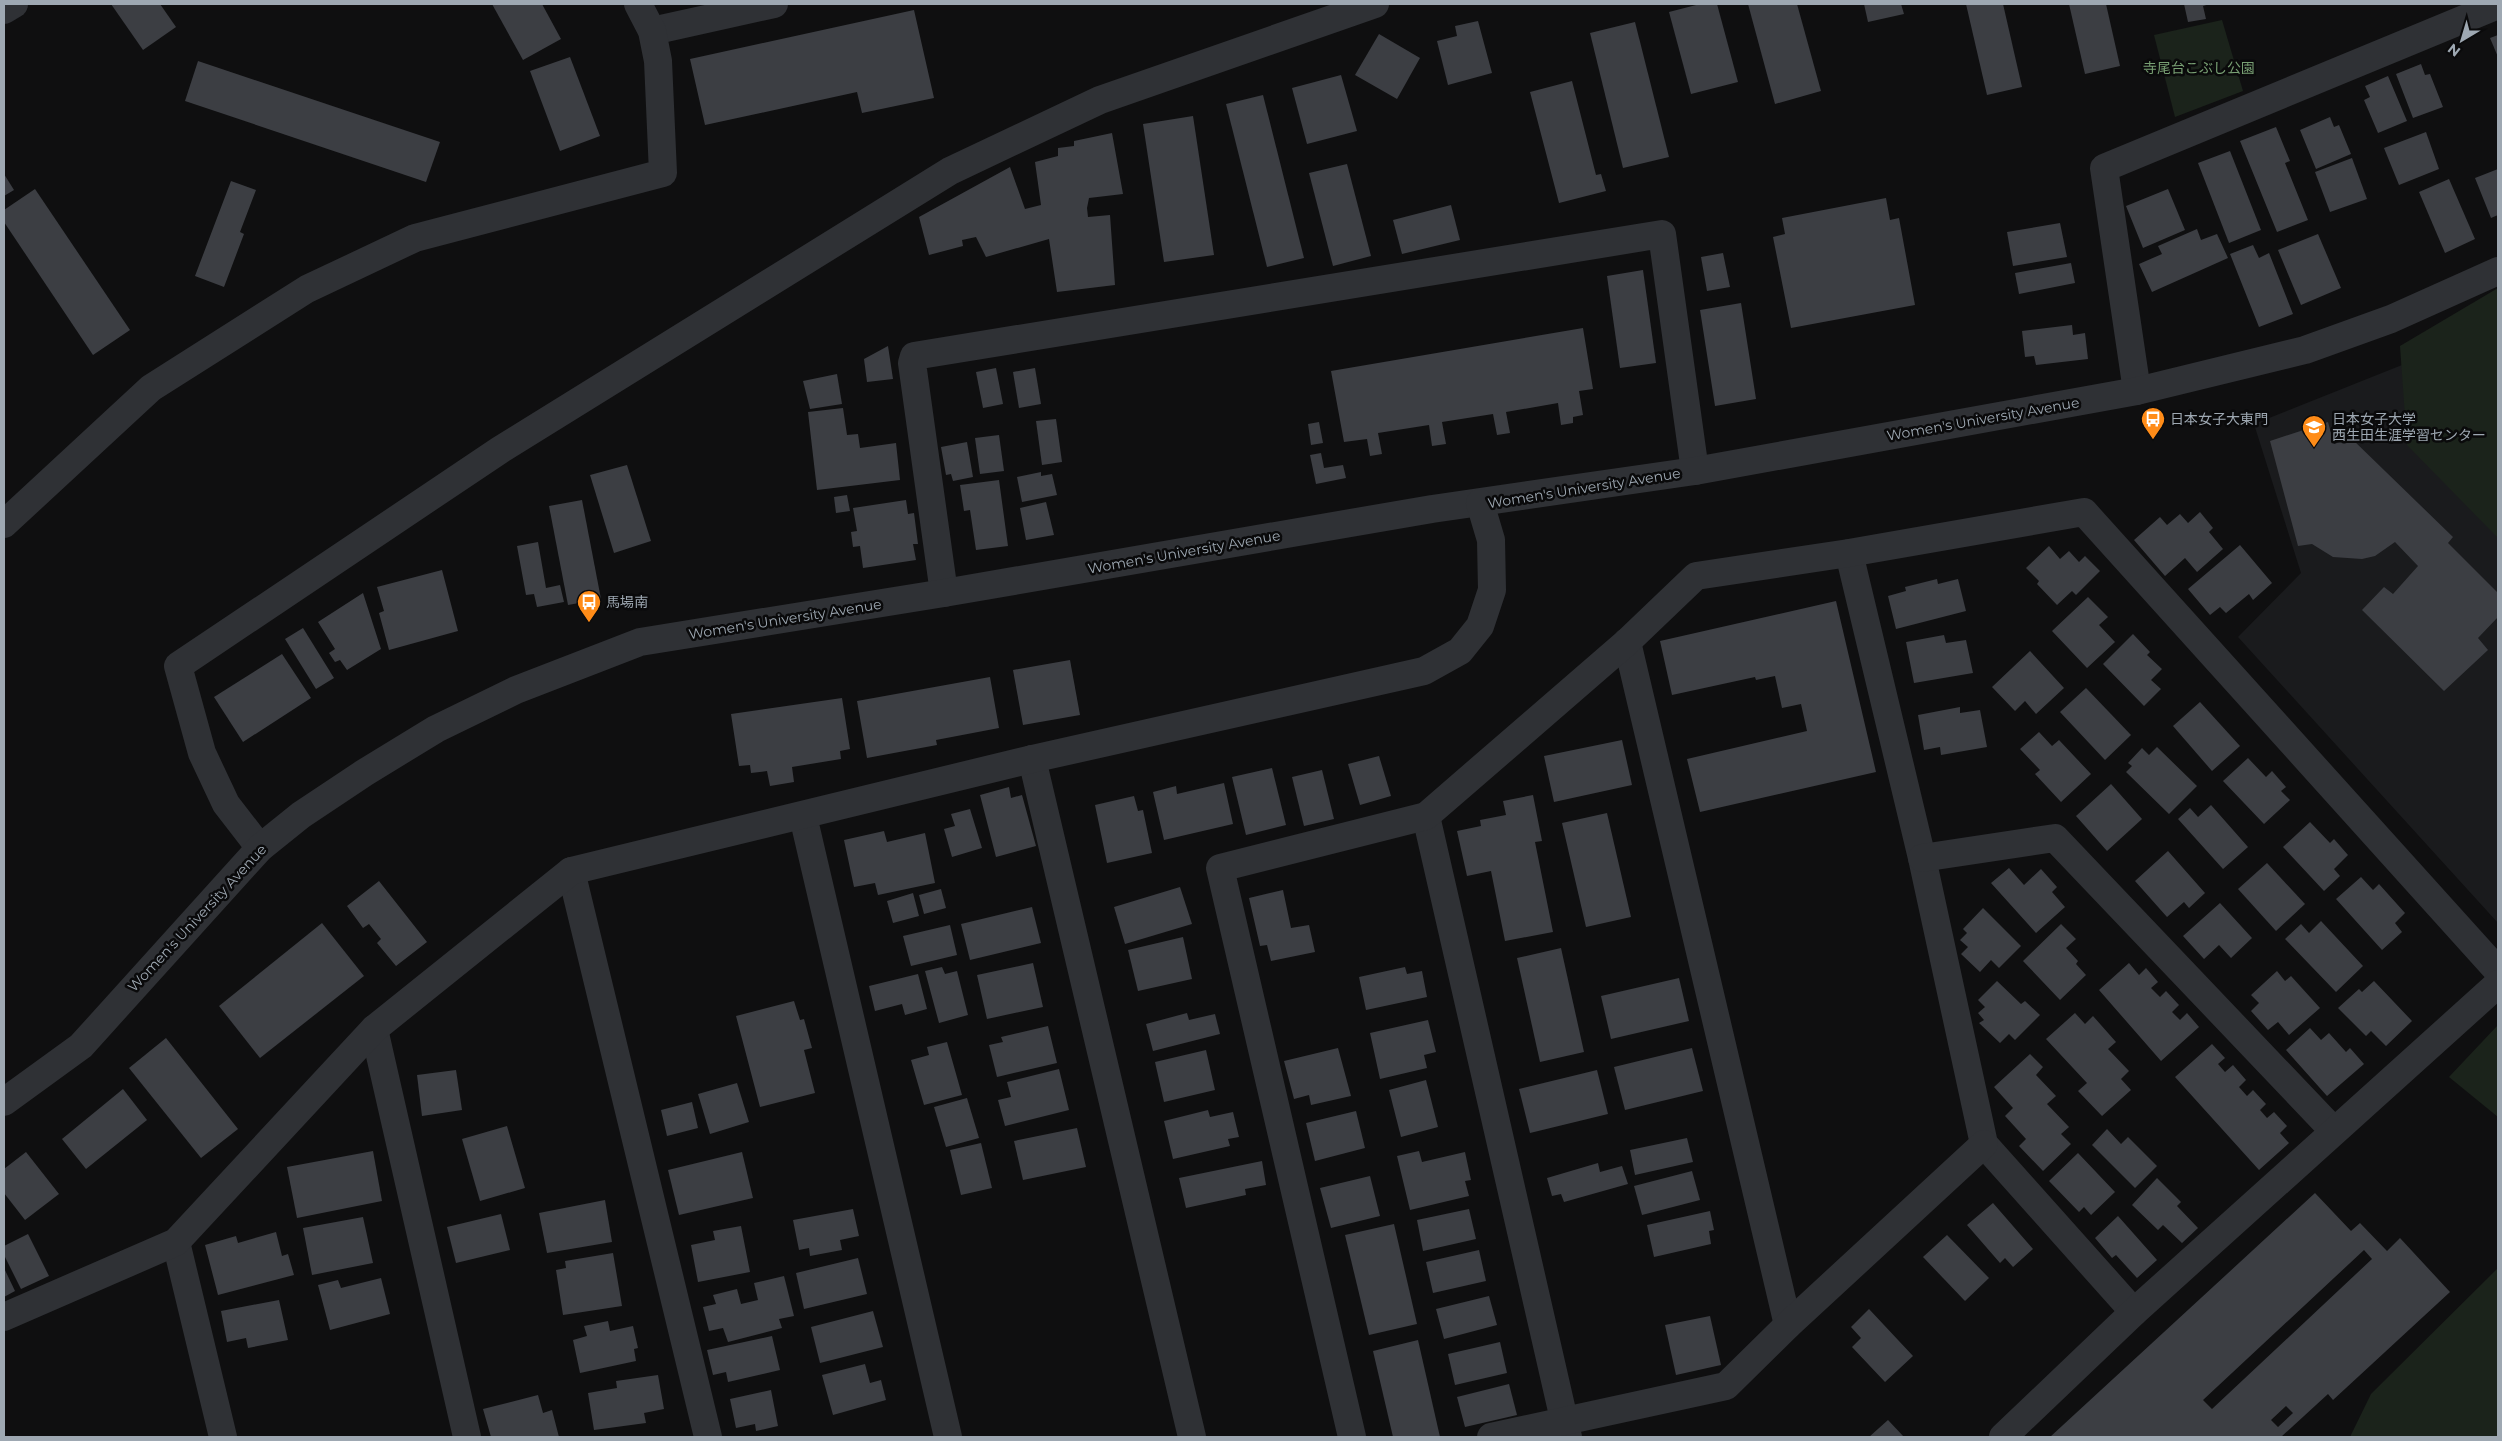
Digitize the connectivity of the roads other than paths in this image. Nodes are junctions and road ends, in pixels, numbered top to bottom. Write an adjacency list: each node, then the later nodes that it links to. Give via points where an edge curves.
1 (14, 4): 6 (street)
2 (638, 4): 7 (street)
3 (774, 4): 7 (street)
4 (1375, 4): 19 (street, via 1100,100 950,171 500,450 178,666 202,753 226,804)
5 (2498, 5): 9 (street, via 2104,168)
6 (4, 10)
7 (652, 32): 12 (street, via 658,61 663,173 415,238 307,290 151,388)
8 (2498, 271): 9 (street, Women's University Avenue, via 2391,319 2305,350)
9 (2137, 391): 10 (street, Women's University Avenue)
10 (1695, 470): 11 (street, Women's University Avenue); 14 (street, via 1662,234 1632,238 914,356 912,363)
11 (1480, 503): 14 (street, Women's University Avenue); 16 (street, via 1491,540 1492,590 1480,626 1460,651 1424,672)
12 (4, 524)
13 (1849, 553): 15 (street, via 1696,576); 20 (street); 22 (street, via 2084,512)
14 (944, 593): 19 (street, Women's University Avenue, via 640,642 516,690 436,729 301,815)
15 (1627, 642): 18 (street); 31 (street)
16 (1032, 759): 17 (street); 37 (street)
17 (803, 816): 21 (street); 36 (street)
18 (1426, 816): 32 (street); 38 (street, via 1220,868)
19 (260, 848): 25 (street, Women's University Avenue, via 81,1046)
20 (1922, 858): 26 (street, via 2055,838); 27 (street)
21 (571, 871): 24 (street); 35 (street)
22 (2498, 971)
23 (2498, 984): 26 (street)
24 (374, 1029): 28 (street); 34 (street)
25 (4, 1102)
26 (2333, 1130): 29 (street)
27 (1984, 1144): 29 (street); 31 (street)
28 (176, 1242): 30 (street); 33 (street)
29 (2134, 1312): 40 (street)
30 (4, 1316)
31 (1788, 1325): 32 (street, via 1726,1386)
32 (1567, 1429): 39 (street)
33 (224, 1437)
34 (467, 1437)
35 (708, 1437)
36 (948, 1437)
37 (1192, 1437)
38 (1352, 1437)
39 (1491, 1437)
40 (2003, 1437)

